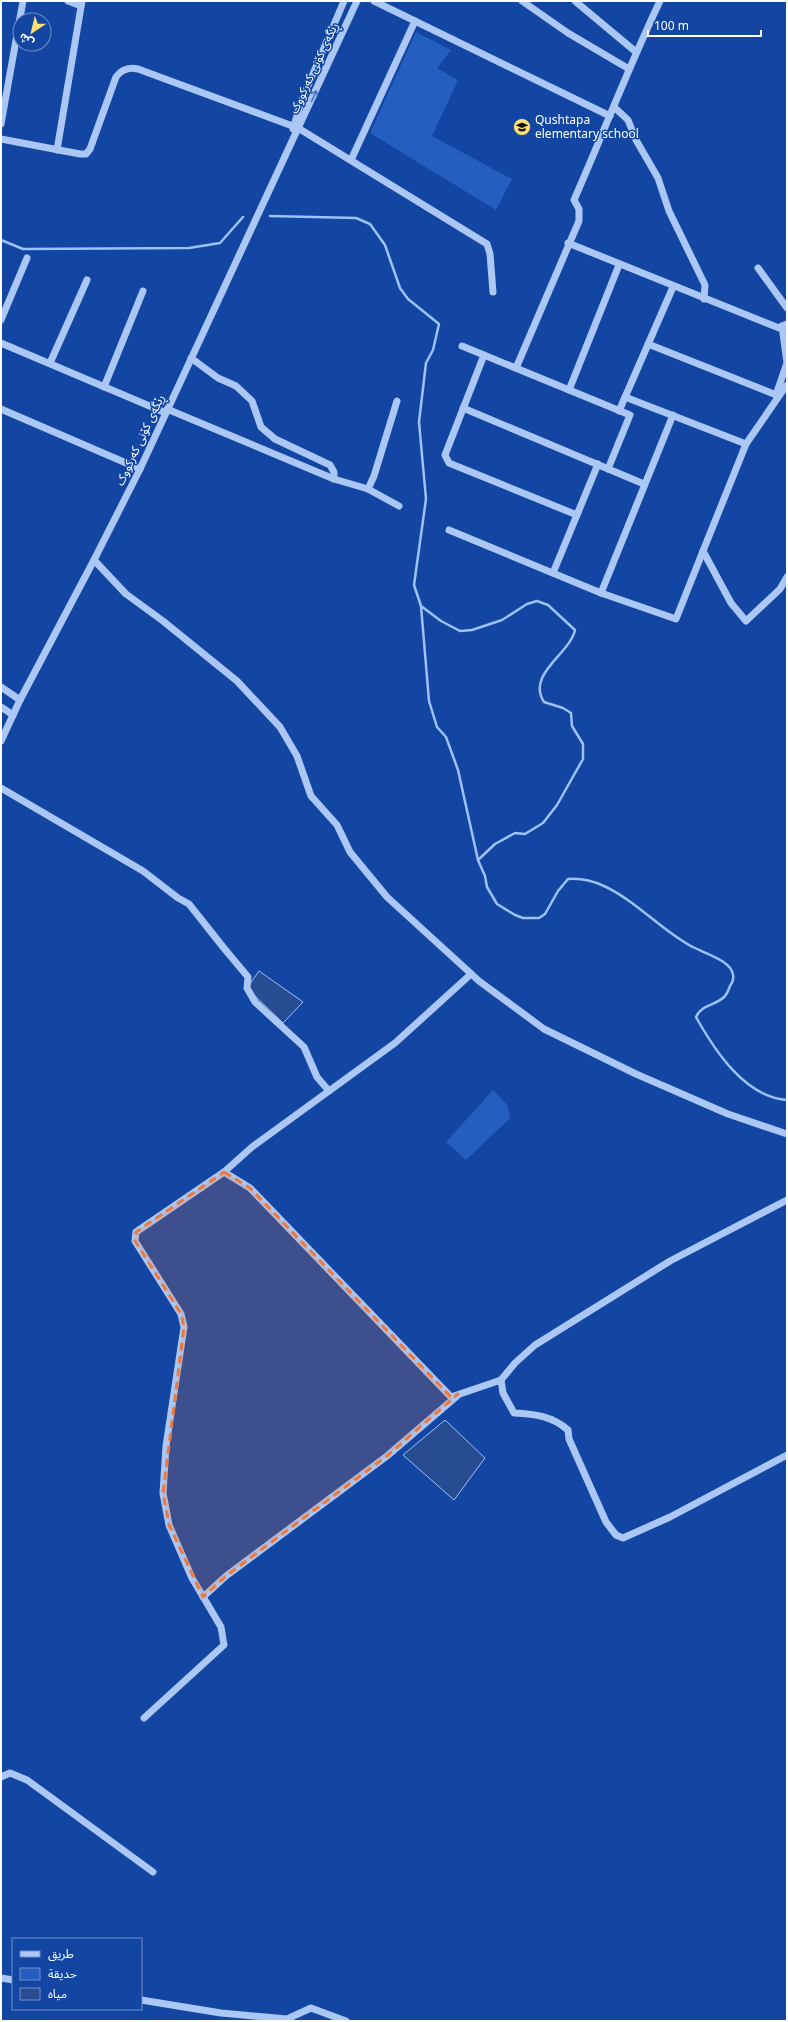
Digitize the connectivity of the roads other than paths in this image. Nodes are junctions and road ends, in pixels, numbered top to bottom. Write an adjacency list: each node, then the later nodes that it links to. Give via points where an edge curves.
1 (22, 1): 15 (street)
2 (68, 1): 9 (street)
3 (344, 1): 16 (street, ڕێگەی کۆنی کەرکووک, via 301,102)
4 (357, 1): 16 (street, ڕێگەی کۆنی کەرکووک, one-way to 4)
5 (374, 1): 10 (street)
6 (522, 1): 12 (street, via 568,33)
7 (574, 1): 11 (street)
8 (658, 2): 11 (street)
9 (81, 3): 18 (street)
10 (415, 21): 14 (street); 19 (street)
11 (636, 52): 12 (street)
12 (629, 69): 13 (street)
13 (614, 106): 14 (street); 28 (street, via 628,120 636,140 658,178 669,211 705,285)
14 (610, 116): 20 (street, via 574,200 579,209 579,221)
15 (1, 124)
16 (296, 127): 18 (street, via 138,69 128,68 116,77 86,154); 19 (street); 36 (street, ڕێگەی کۆنی کەرکووک)
17 (1, 139): 18 (street)
18 (57, 150)
19 (351, 160): 27 (street, via 487,244)
20 (568, 243): 22 (street); 38 (street)
21 (27, 258): 30 (street)
22 (619, 265): 25 (street); 41 (street)
23 (758, 268): 29 (street)
24 (87, 280): 37 (street)
25 (673, 287): 28 (street); 33 (street)
26 (143, 291): 40 (street)
27 (493, 292)
28 (704, 299): 31 (street, via 779,328)
29 (787, 308)
30 (1, 320)
31 (785, 325): 42 (street, via 787,363)
32 (1, 343): 37 (street)
33 (648, 344): 42 (street); 43 (street)
34 (462, 346): 35 (street)
35 (484, 355): 38 (street); 45 (street)
36 (190, 358): 48 (street, ڕێگەی کۆنی کەرکووک); 54 (street, via 218,378 236,386 252,401 261,427 275,439 330,465)
37 (50, 363): 40 (street)
38 (516, 368): 41 (street)
39 (787, 385): 42 (street)
40 (104, 387): 48 (street)
41 (569, 390): 47 (street)
42 (777, 395): 50 (street)
43 (625, 396): 47 (street); 49 (street)
44 (397, 401): 56 (street)
45 (463, 408): 51 (street); 58 (street, via 445,455 449,463)
46 (1, 409): 52 (street)
47 (619, 410): 53 (street, via 630,415)
48 (166, 411): 52 (street, ڕێگەی کۆنی کەرکووک); 54 (street)
49 (673, 415): 50 (street); 55 (street)
50 (746, 444): 60 (street)
51 (598, 464): 53 (street); 58 (street)
52 (140, 469): 61 (street, ڕێگەی کۆنی کەرکووک)
53 (608, 469): 55 (street)
54 (334, 479): 56 (street)
55 (644, 484): 64 (street)
56 (368, 489): 57 (street)
57 (399, 506)
58 (577, 515): 62 (street)
59 (449, 530): 62 (street)
60 (703, 551): 63 (street, via 731,603 746,621 780,588); 64 (street, via 676,619)
61 (94, 560): 66 (street, ڕێگەی کۆنی کەرکووک); 71 (street, via 126,594 163,620 237,681 280,727 297,756 311,796 337,825 350,852 387,897)
62 (553, 573): 64 (street)
63 (787, 577)
64 (601, 593)
65 (1, 687): 66 (street)
66 (20, 700): 68 (street, ڕێگەی کۆنی کەرکووک)
67 (1, 707): 68 (street)
68 (13, 715): 69 (street, ڕێگەی کۆنی کەرکووک)
69 (1, 741)
70 (1, 788): 72 (street, via 143,871 189,904 248,977 247,988 255,1002 304,1047 317,1077)
71 (471, 974): 72 (street, via 395,1043); 73 (street, via 544,1029 636,1074 728,1114)
72 (329, 1091): 74 (street, via 252,1147)
73 (787, 1134)
74 (224, 1172): 77 (street, via 250,1188 451,1397); 79 (street, via 136,1232 135,1241 181,1314 184,1327 166,1446 163,1494 169,1525)
75 (787, 1200): 76 (street, via 670,1261 536,1345 514,1363)
76 (501, 1380): 77 (street); 78 (street, via 503,1393 514,1413 538,1415 558,1421 568,1430 569,1439 606,1522 616,1535 623,1538 670,1517)
77 (458, 1394): 79 (street, via 387,1456 226,1576)
78 (787, 1455)
79 (203, 1597): 80 (street, via 221,1627 224,1645)
80 (144, 1718)
81 (1, 1777): 82 (street, via 10,1773 27,1780)
82 (153, 1872)
83 (1, 1978): 84 (street)
84 (12, 1980)
85 (142, 2000): 86 (street, via 222,2013 287,2019 311,2008)
86 (346, 2021)

